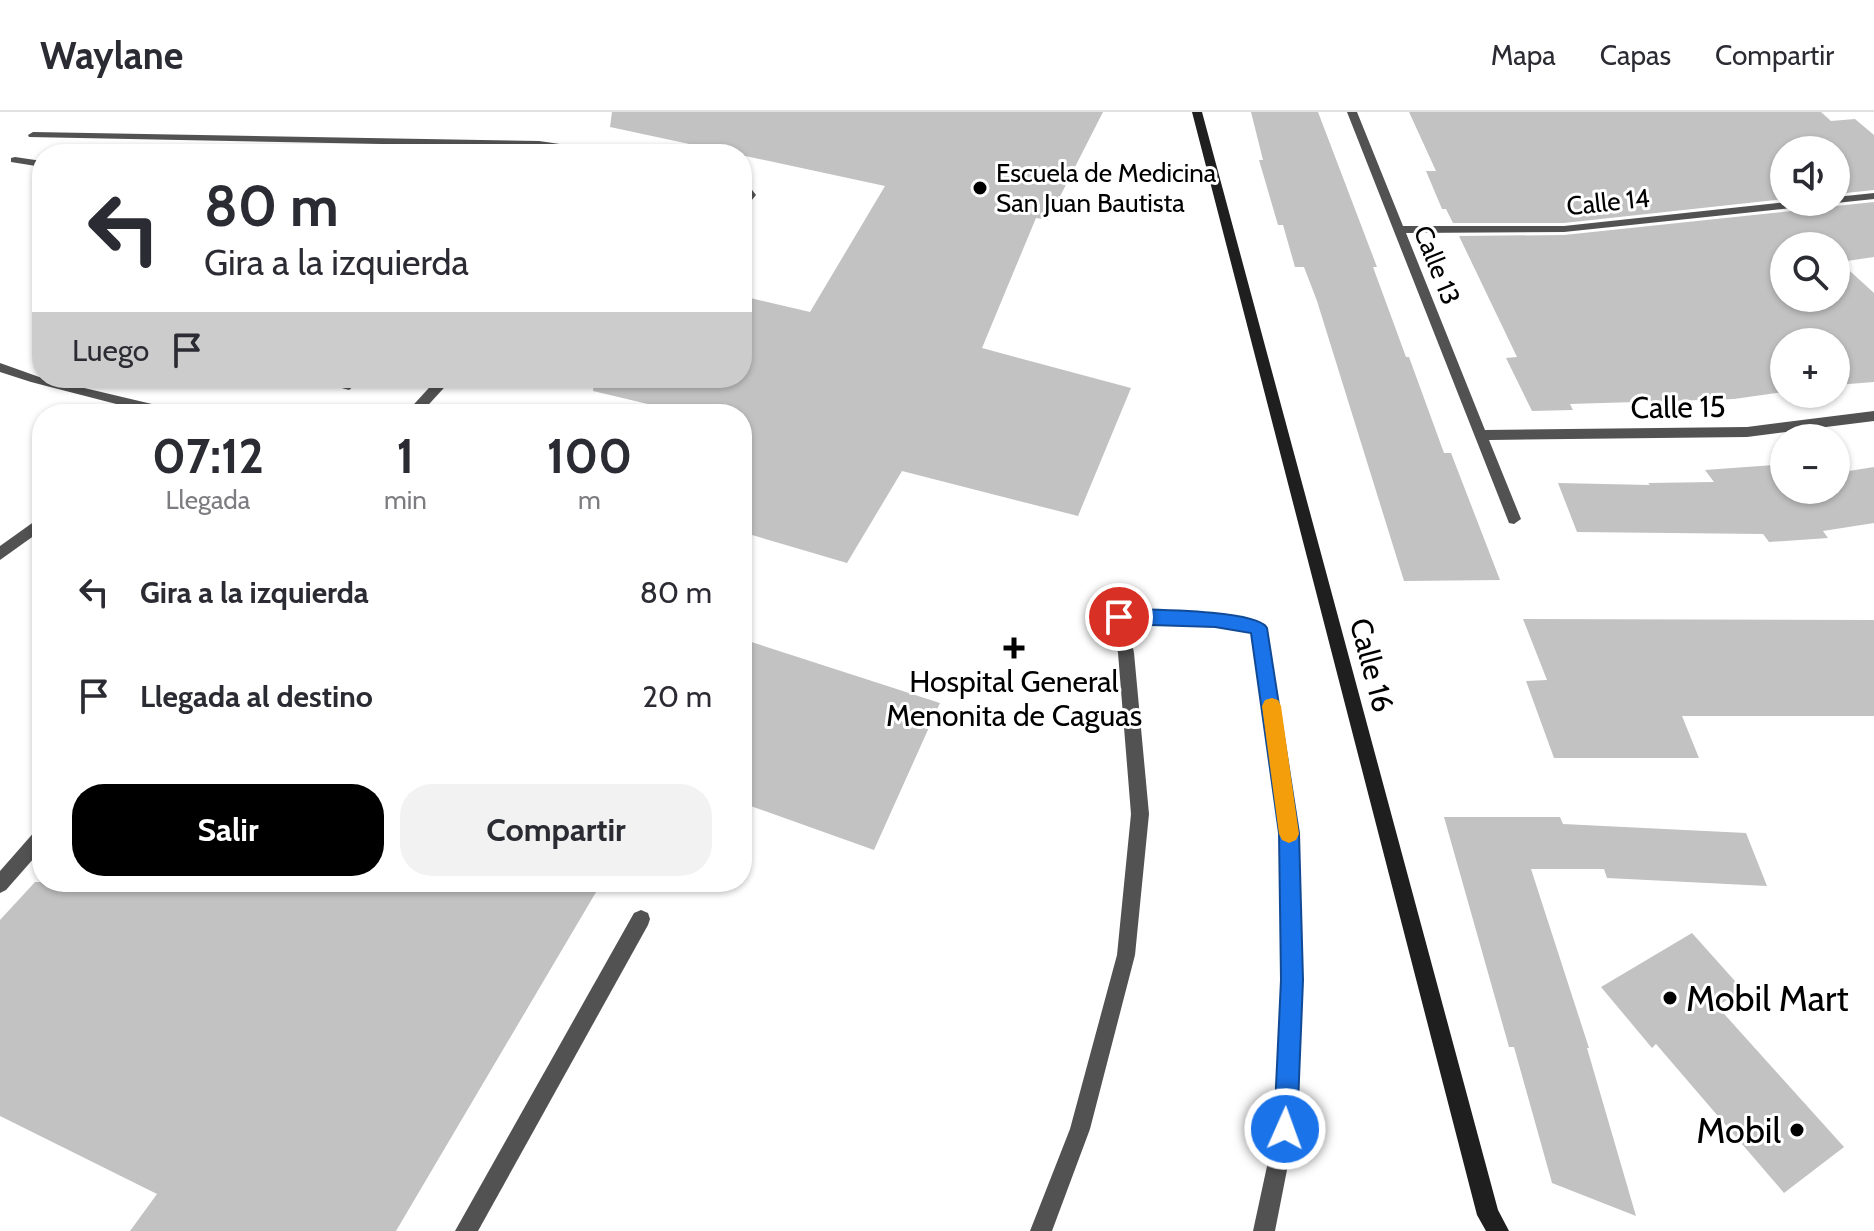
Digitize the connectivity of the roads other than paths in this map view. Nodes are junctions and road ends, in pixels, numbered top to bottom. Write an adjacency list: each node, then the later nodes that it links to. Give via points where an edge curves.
1 (1197, 112): 30 (street, Calle 16, via 1488,1215)
2 (1352, 112): 12 (street, Calle 13)
3 (33, 135): 4 (street)
4 (373, 141): 5 (street); 6 (street)
5 (372, 144)
6 (539, 144)
7 (15, 160): 8 (street)
8 (32, 163)
9 (1874, 196): 10 (street)
10 (1850, 199)
11 (1770, 207): 12 (street, Calle 14, via 1564,229)
12 (1399, 230): 20 (street, Calle 13)
13 (0, 367): 14 (street)
14 (32, 378)
15 (70, 388): 17 (street)
16 (437, 388): 18 (street)
17 (134, 404)
18 (421, 404)
19 (1874, 416): 20 (street, Calle 15, via 1747,432)
20 (1481, 435): 21 (street, Calle 13)
21 (1514, 519)
22 (32, 530): 23 (street)
23 (0, 554)
24 (32, 847): 25 (street)
25 (0, 884)
26 (641, 919): 27 (street)
27 (466, 1231)
28 (1041, 1231): 29 (street, via 1080,1129 1126,955 1140,814 1119,617 1215,620 1259,628 1289,833 1292,980 1285,1129)
29 (1264, 1231)
30 (1498, 1231)

